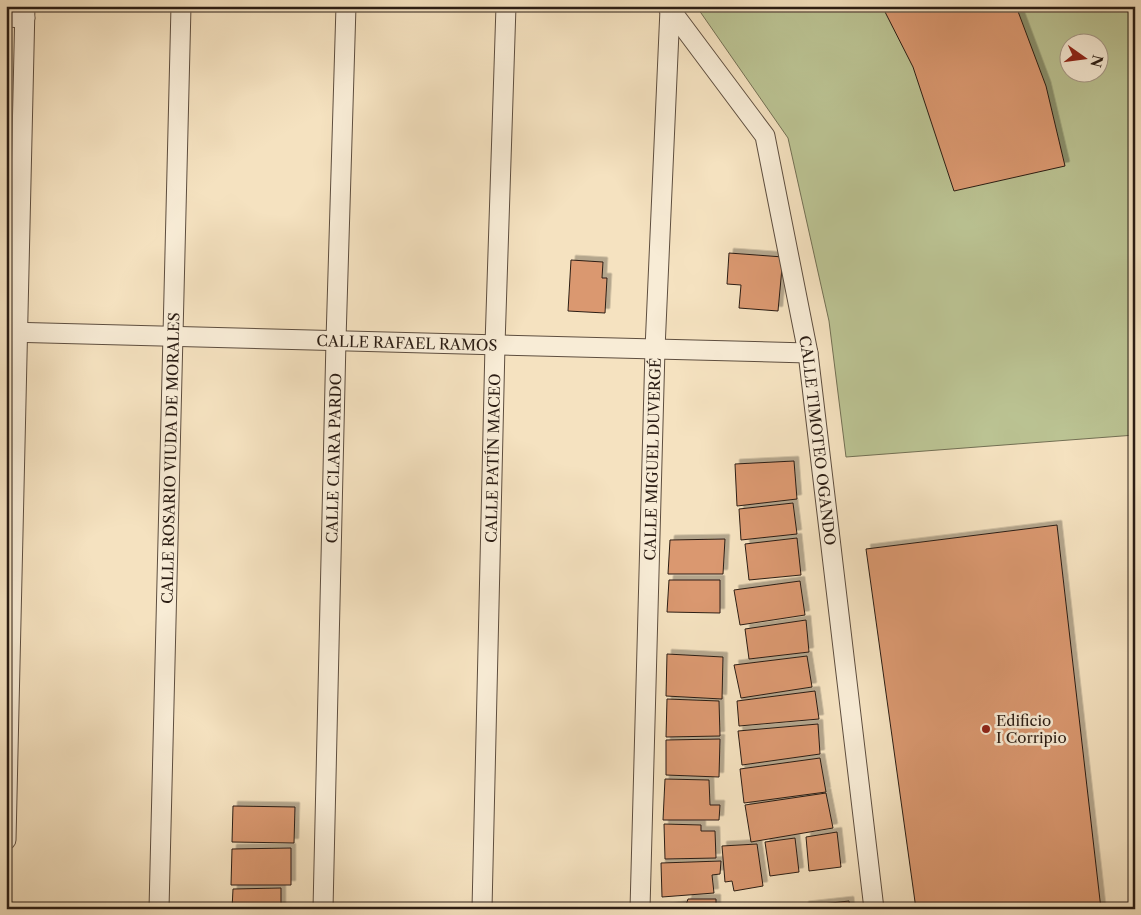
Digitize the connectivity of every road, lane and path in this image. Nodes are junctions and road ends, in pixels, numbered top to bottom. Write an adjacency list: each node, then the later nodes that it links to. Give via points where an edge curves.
1 (181, 6): 9 (street, CALLE ROSARIO VIUDA DE MORALES)
2 (346, 6): 10 (street, CALLE CLARA PARDO)
3 (506, 6): 11 (street, CALLE PATÍN MACEO)
4 (668, 8): 12 (street, CALLE MIGUEL DUVERGÉ); 13 (street, CALLE TIMOTEO OGANDO, via 765,136)
5 (25, 12): 6 (street); 7 (street)
6 (6, 17)
7 (14, 177): 8 (street)
8 (12, 333): 9 (street, CALLE RAFAEL RAMOS); 14 (street)
9 (173, 337): 10 (street, CALLE RAFAEL RAMOS); 15 (street, CALLE ROSARIO VIUDA DE MORALES)
10 (336, 340): 11 (street, CALLE RAFAEL RAMOS); 16 (street, CALLE CLARA PARDO)
11 (495, 345): 12 (street, CALLE RAFAEL RAMOS); 17 (street, CALLE PATÍN MACEO)
12 (655, 349): 13 (street, CALLE RAFAEL RAMOS); 18 (street, CALLE MIGUEL DUVERGÉ)
13 (808, 353): 19 (street, CALLE TIMOTEO OGANDO)
14 (6, 840)
15 (159, 909)
16 (323, 909)
17 (482, 909)
18 (640, 909)
19 (874, 909)

